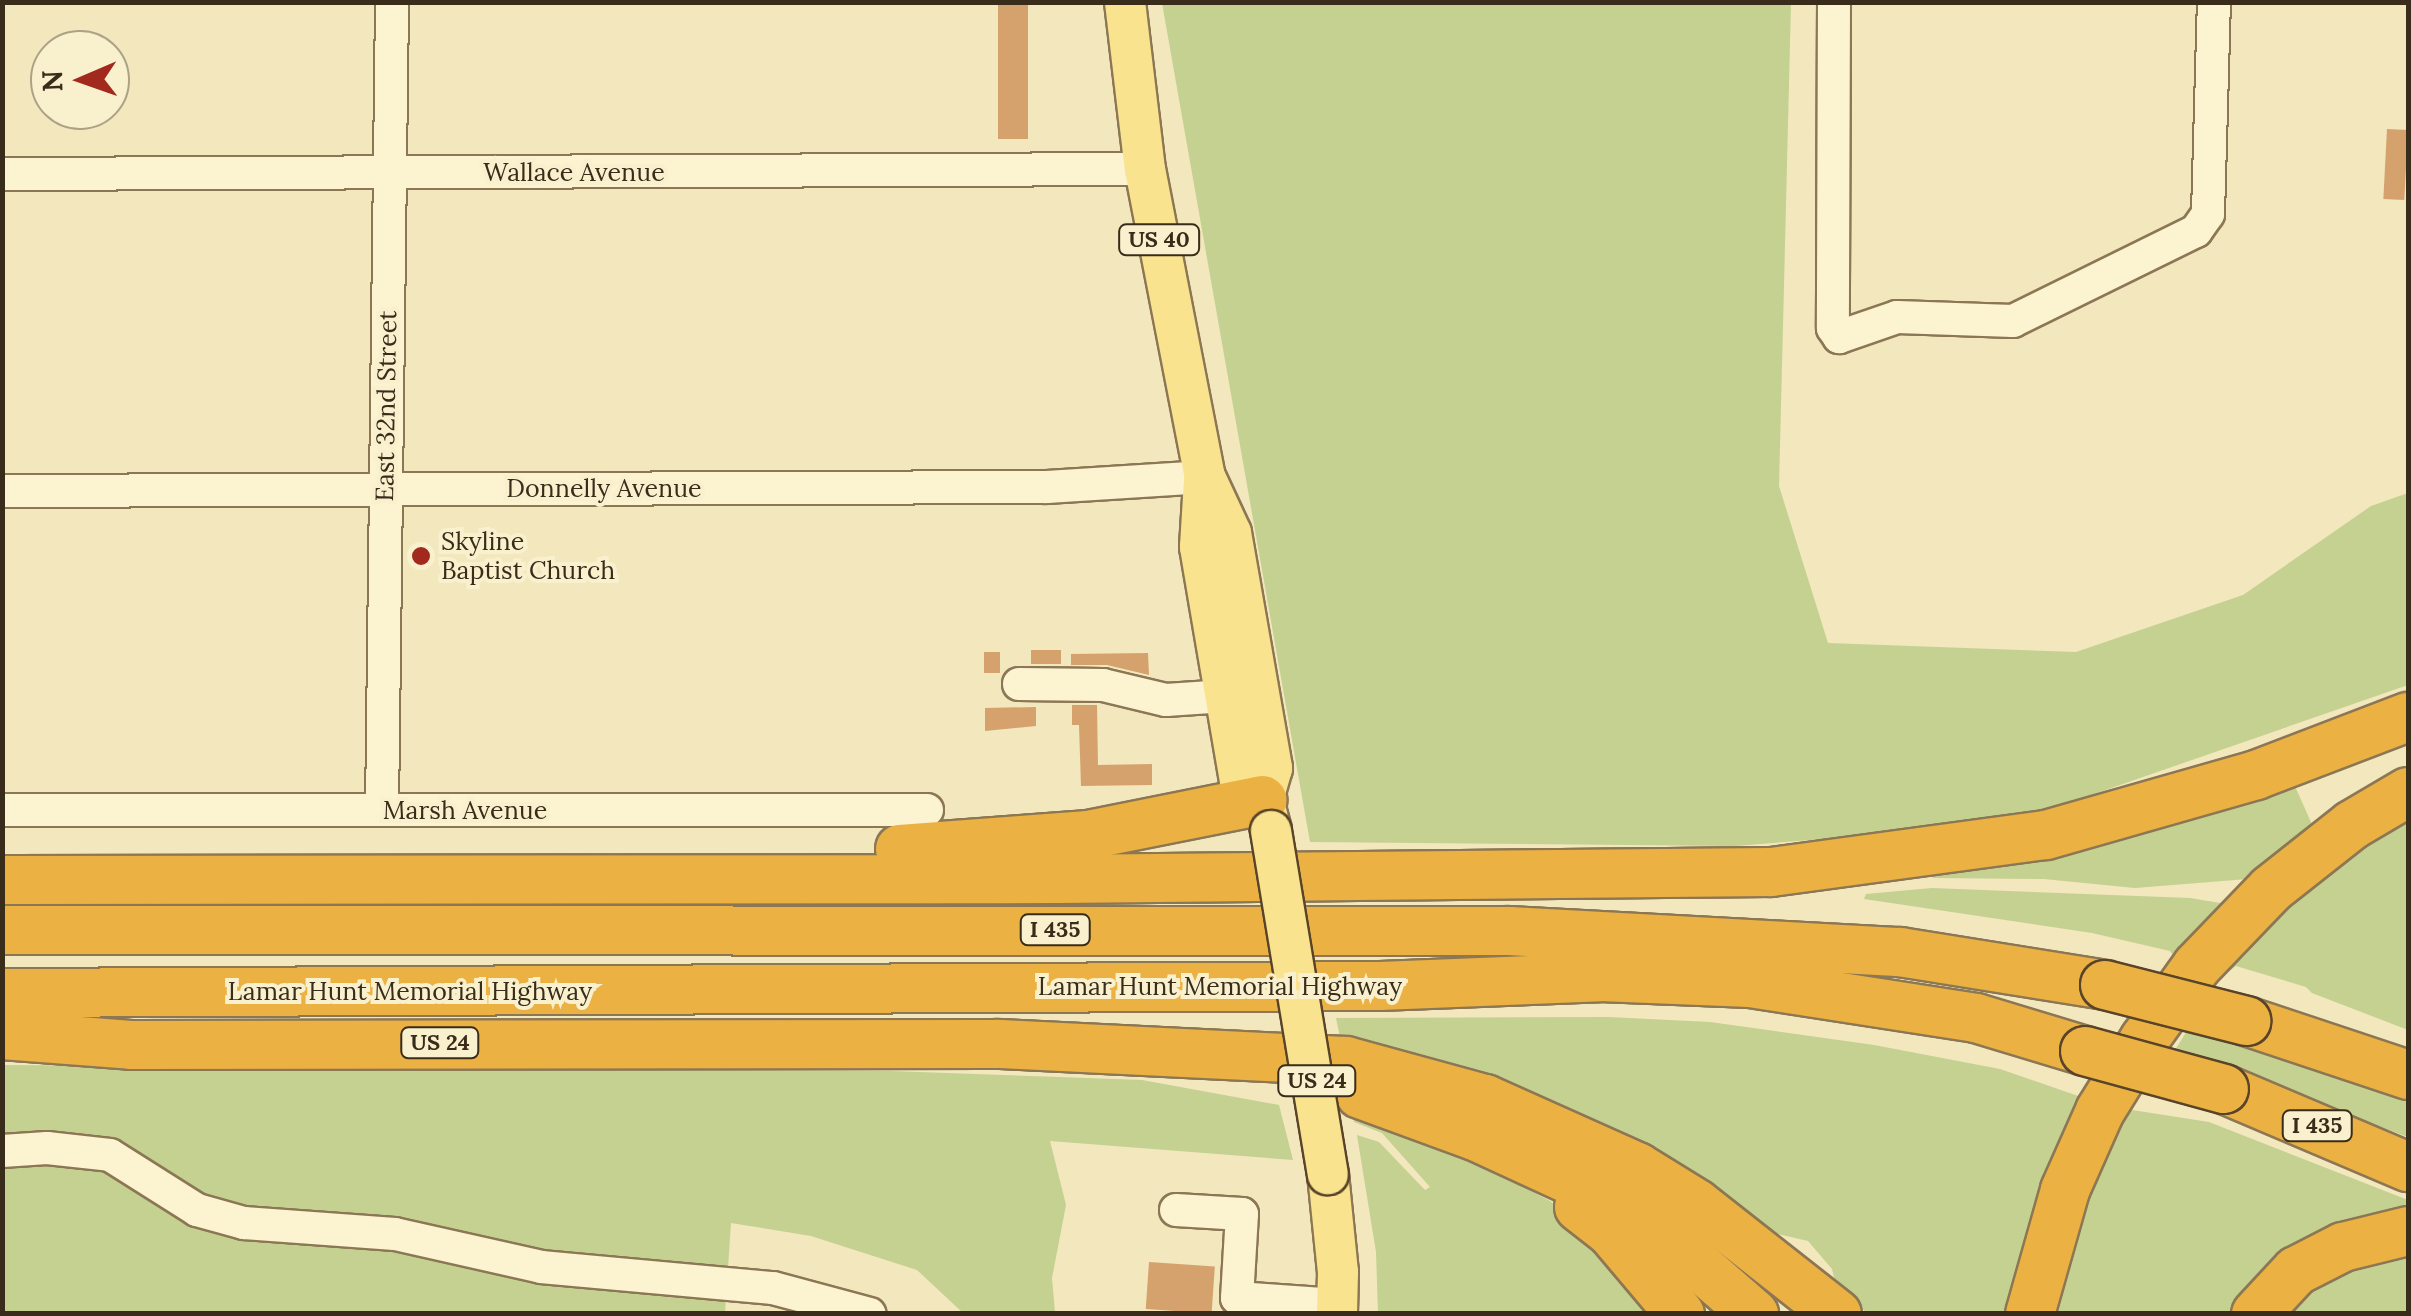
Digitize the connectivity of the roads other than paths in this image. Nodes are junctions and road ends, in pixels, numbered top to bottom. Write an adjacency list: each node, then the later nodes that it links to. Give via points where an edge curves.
1 (392, 2): 6 (street, East 32nd Street)
2 (1125, 2): 5 (main road, US 40)
3 (1834, 2): 4 (street, via 1832,328 1839,337 1897,317 2013,321 2196,231 2208,214)
4 (2214, 2)
5 (1145, 169): 6 (street, Wallace Avenue); 8 (main road, US 40)
6 (388, 173): 7 (street, Wallace Avenue); 9 (street, East 32nd Street)
7 (2, 174)
8 (1205, 477): 9 (street, Donnelly Avenue, via 1047,487); 12 (main road, US 40, via 1200,547); 18 (main road, US 40, via 1231,533 1272,768)
9 (385, 489): 10 (street, Donnelly Avenue); 16 (street, East 32nd Street)
10 (2, 491)
11 (1020, 684): 12 (street, via 1103,685 1166,700)
12 (1226, 696): 18 (main road, US 40, via 1240,780)
13 (2408, 716): 20 (highway, via 2256,776 2046,835 1771,872)
14 (2408, 792): 36 (highway, via 2271,889 2196,966 2100,1111 2064,1190)
15 (2, 810): 16 (street, Marsh Avenue)
16 (382, 810): 17 (street, Marsh Avenue)
17 (927, 810)
18 (1267, 815): 19 (highway, via 939,849); 31 (main road, US 40, bridge, via 1328,1174)
19 (2, 850)
20 (2, 880)
21 (2, 930): 25 (highway, I 435, bridge, via 1510,931 1900,952 2105,985)
22 (2, 993): 28 (highway, Lamar Hunt Memorial Highway / I 435, bridge, via 1750,982 1976,1018 2224,1089)
23 (2, 1035): 24 (highway, US 24, via 131,1045 653,1041)
24 (1109, 1047): 27 (highway, US 24, via 1280,1070 1406,1108); 35 (highway, via 1346,1060 1485,1099 1584,1140 1697,1204)
25 (2408, 1075)
26 (2, 1151): 32 (street, via 110,1154 197,1210 244,1223 395,1234 541,1268 773,1288)
27 (1514, 1154): 33 (highway, via 1611,1232); 34 (highway, US 24, via 1612,1200 1660,1232)
28 (2408, 1167)
29 (1176, 1210): 31 (street, via 1242,1214 1237,1298)
30 (2408, 1231): 37 (highway, via 2343,1247 2296,1270)
31 (1337, 1310)
32 (870, 1314)
33 (1680, 1314)
34 (1754, 1314)
35 (1836, 1314)
36 (2030, 1314)
37 (2256, 1314)

